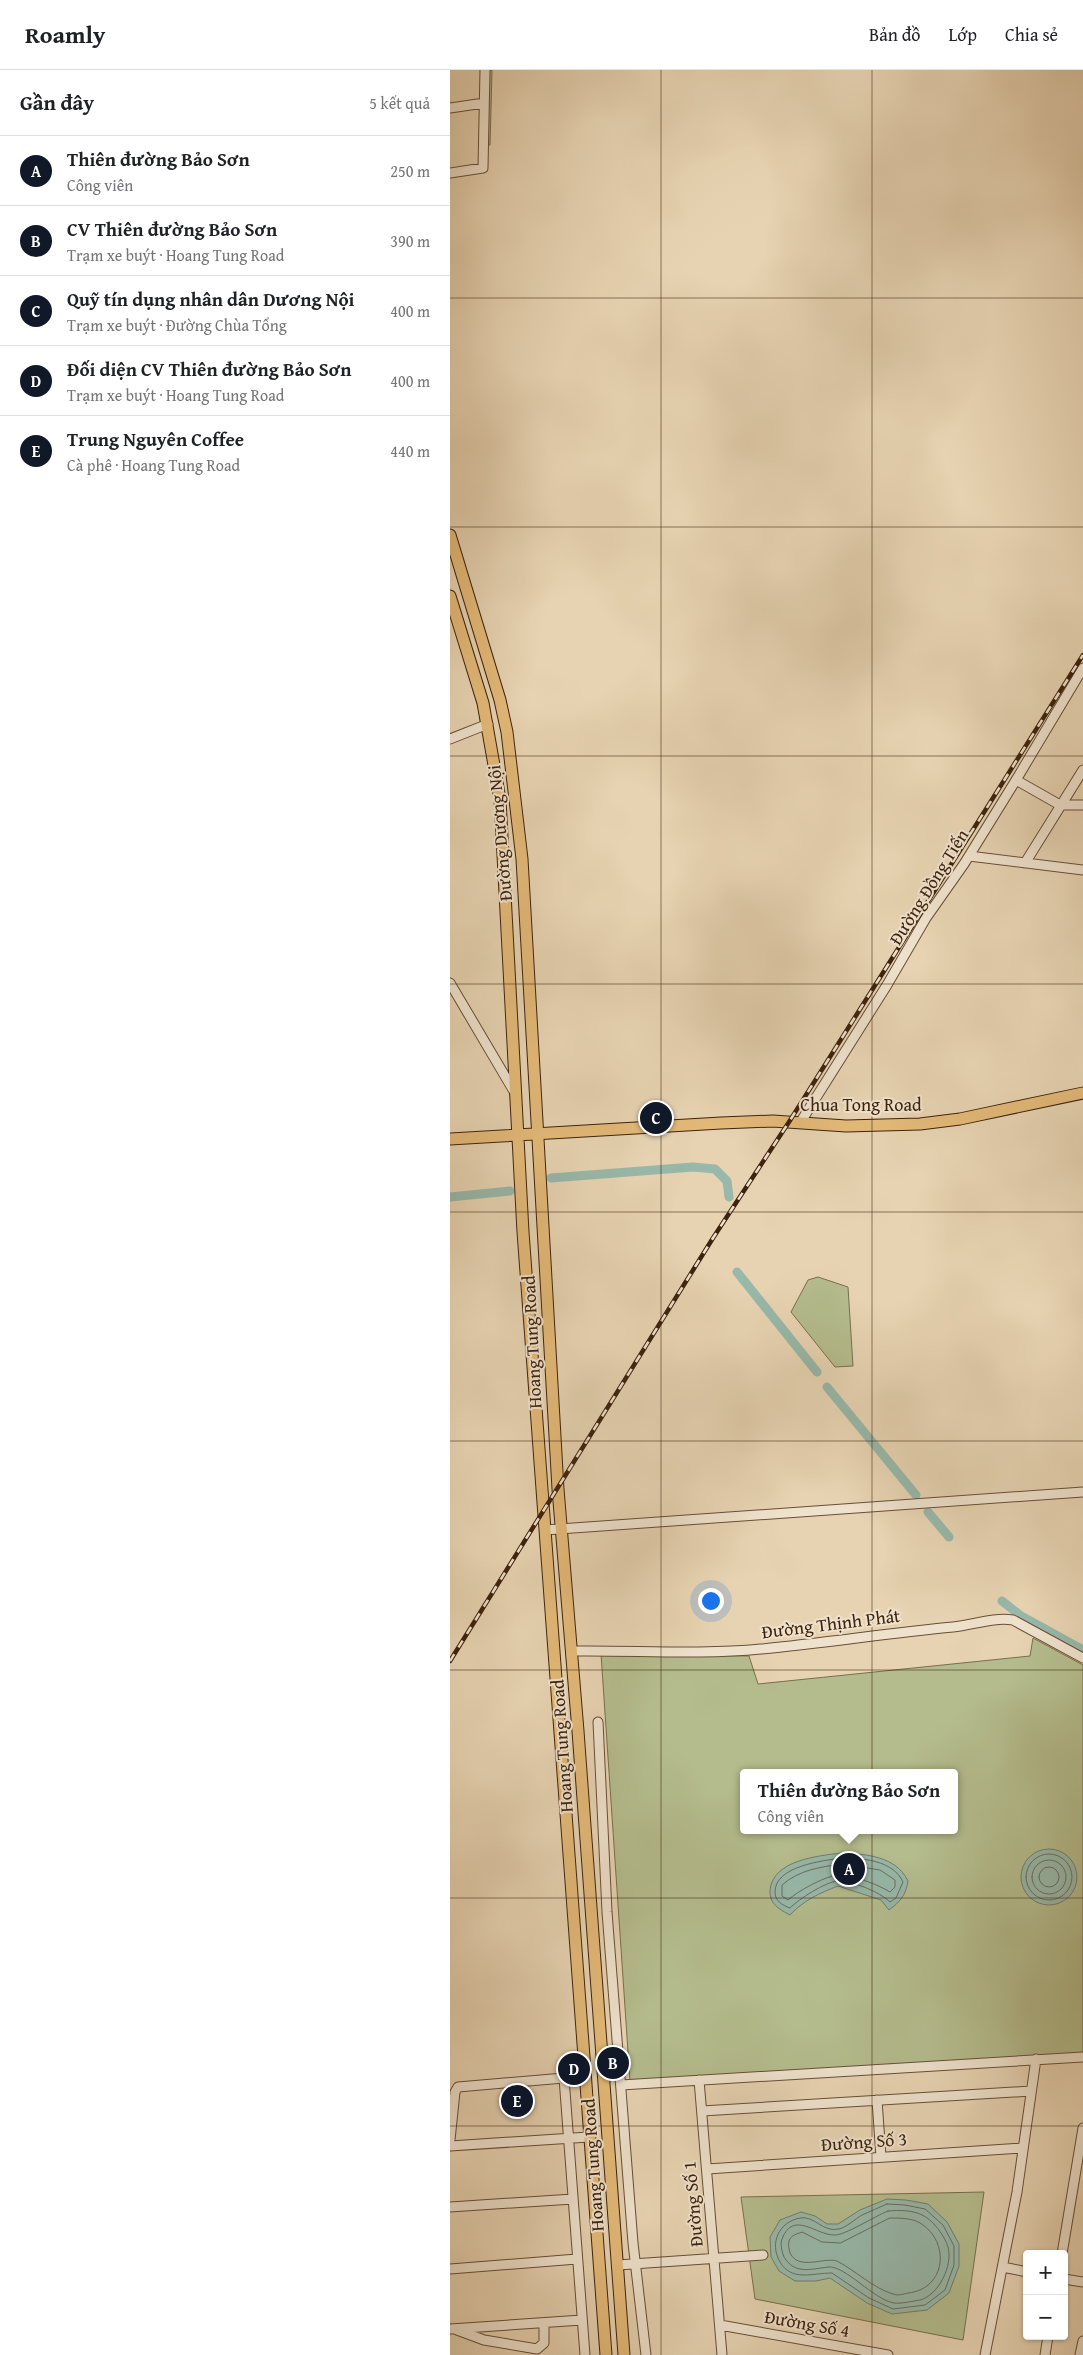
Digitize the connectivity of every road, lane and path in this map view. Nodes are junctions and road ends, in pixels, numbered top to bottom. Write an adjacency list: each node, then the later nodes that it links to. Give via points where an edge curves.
1 (485, 70): 2 (street)
2 (484, 103): 3 (street); 4 (street, via 483,168)
3 (450, 108)
4 (450, 173)
5 (450, 535): 8 (main road, Đường Dương Nội)
6 (450, 596): 9 (main road, Đường Dương Nội)
7 (1083, 668): 12 (street, Đường Đồng Tiến)
8 (504, 718): 9 (main road); 22 (main road, Đường Dương Nội, via 514,775 522,859)
9 (488, 724): 10 (street); 20 (main road, Đường Dương Nội, via 500,799)
10 (450, 739)
11 (1083, 770): 13 (street)
12 (1016, 780): 13 (street); 15 (street, Đường Đồng Tiến)
13 (1060, 805): 14 (street); 16 (street)
14 (1083, 805)
15 (969, 856): 16 (street); 21 (street, Đường Đồng Tiến, via 926,918)
16 (1025, 863): 17 (street)
17 (1083, 870)
18 (450, 983): 20 (street)
19 (1083, 1093): 21 (main road, Chua Tong Road, via 960,1119 920,1124 846,1126)
20 (516, 1094): 23 (main road, Đường Dương Nội)
21 (800, 1123): 22 (main road, Chua Tong Road, via 721,1123)
22 (538, 1135): 23 (main road, Chua Tong Road); 26 (main road, Hoang Tung Road)
23 (517, 1136): 24 (main road, Chua Tong Road); 27 (main road, Hoang Tung Road)
24 (450, 1139)
25 (1083, 1492): 26 (street)
26 (562, 1529): 27 (street); 28 (main road, Hoang Tung Road)
27 (545, 1530): 32 (main road, Hoang Tung Road)
28 (572, 1650): 29 (street, Đường Thịnh Phát, via 702,1653 760,1650 1002,1619 1045,1633); 31 (main road, Hoang Tung Road)
29 (1083, 1658)
30 (598, 1722): 35 (street)
31 (578, 1726): 32 (main road); 33 (main road, Hoang Tung Road)
32 (558, 1728): 34 (main road, Hoang Tung Road)
33 (590, 1886): 34 (main road); 36 (main road, Hoang Tung Road)
34 (570, 1888): 45 (main road, Hoang Tung Road)
35 (607, 1906): 36 (street); 40 (street)
36 (591, 1908): 59 (main road, Hoang Tung Road)
37 (1083, 2057): 38 (street)
38 (1036, 2059): 39 (street); 41 (street)
39 (699, 2080): 40 (street); 43 (street, Đường Số 1)
40 (622, 2085): 58 (street)
41 (1031, 2091): 42 (street); 49 (street)
42 (877, 2100): 43 (street); 50 (street)
43 (702, 2111): 51 (street, Đường Số 1)
44 (1083, 2128): 54 (street)
45 (589, 2137): 46 (street); 73 (main road, Hoang Tung Road)
46 (568, 2139): 47 (street, via 564,2078 458,2087); 48 (street); 52 (street)
47 (450, 2140)
48 (450, 2146)
49 (1023, 2148): 50 (street, Đường Số 3); 60 (street)
50 (881, 2157): 51 (street, Đường Số 3)
51 (707, 2169): 56 (street, Đường Số 1)
52 (573, 2199): 53 (street); 57 (street)
53 (450, 2207)
54 (1063, 2250)
55 (763, 2255): 56 (street)
56 (714, 2258): 58 (street, Đường Số 1); 67 (street)
57 (577, 2259): 61 (street); 65 (street)
58 (636, 2264): 59 (street, Đường Số 1); 75 (street)
59 (618, 2265): 74 (main road, Hoang Tung Road)
60 (1003, 2267): 62 (street); 78 (street)
61 (450, 2269)
62 (1023, 2271)
63 (1068, 2280): 64 (street)
64 (1083, 2282)
65 (582, 2320): 66 (street); 72 (street)
66 (544, 2323): 68 (street); 68 (street, via 544,2343 537,2349 484,2340)
67 (720, 2325): 71 (street, Đường Số 4); 76 (street)
68 (452, 2328)
69 (1047, 2340): 79 (street)
70 (1083, 2341): 80 (street)
71 (870, 2353): 77 (street, Đường Số 4)
72 (585, 2355)
73 (606, 2355)
74 (624, 2355)
75 (646, 2355)
76 (722, 2355)
77 (888, 2355)
78 (985, 2355)
79 (1045, 2355)
80 (1080, 2355)

